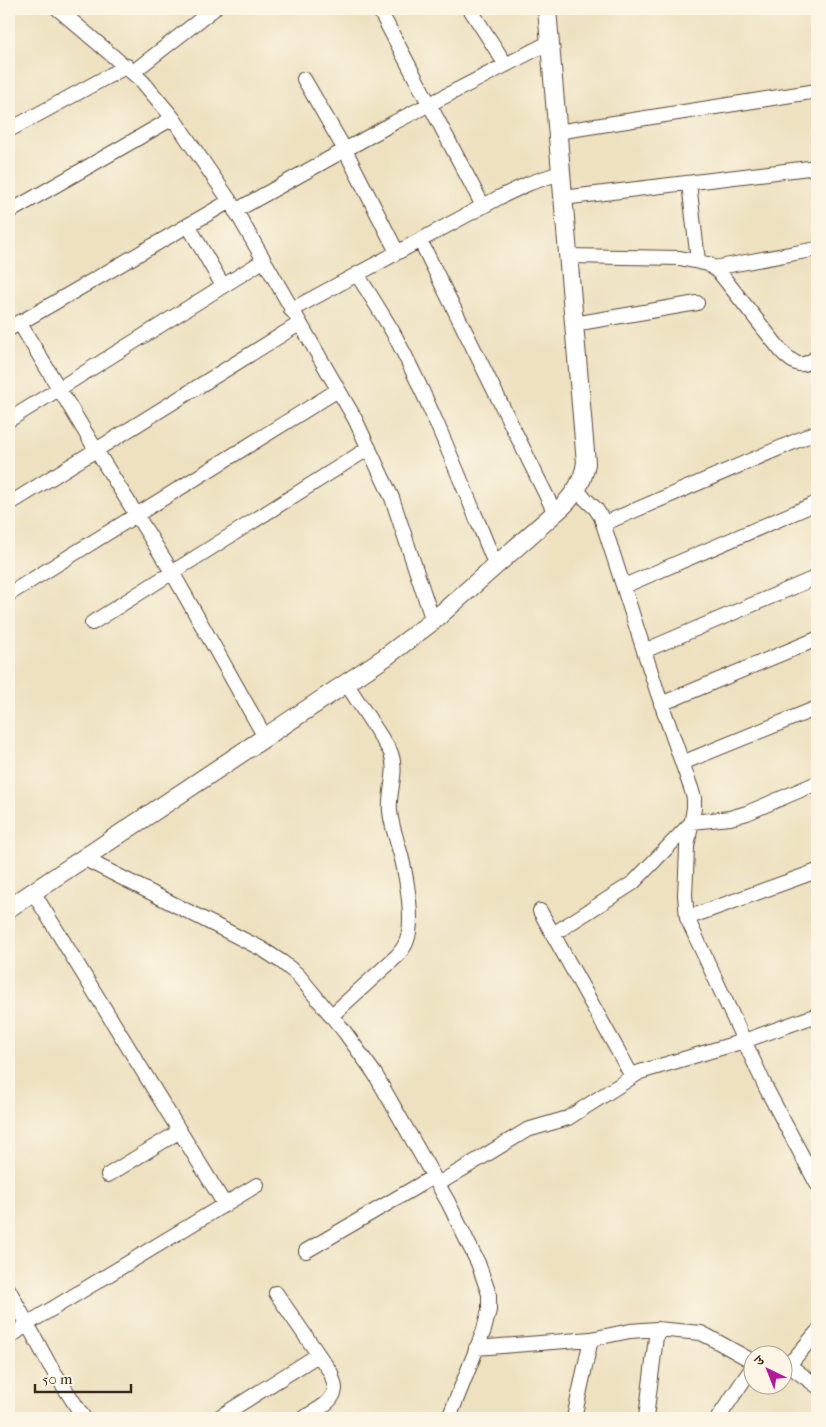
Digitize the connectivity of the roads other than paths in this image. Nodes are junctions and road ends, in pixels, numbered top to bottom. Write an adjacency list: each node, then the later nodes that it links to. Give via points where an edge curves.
1 (58, 9): 8 (street)
2 (378, 9): 11 (street)
3 (470, 9): 7 (street)
4 (547, 9): 6 (street)
5 (204, 12): 8 (street)
6 (550, 42): 7 (street); 14 (street)
7 (506, 65): 11 (street)
8 (130, 69): 12 (street); 13 (street)
9 (304, 79): 15 (street)
10 (817, 91): 14 (street)
11 (429, 104): 15 (street); 21 (street)
12 (173, 118): 20 (street); 22 (street)
13 (9, 130)
14 (557, 132): 17 (street)
15 (345, 150): 20 (street); 26 (street)
16 (817, 167): 18 (street)
17 (560, 173): 19 (street); 21 (street)
18 (689, 182): 19 (street); 29 (street)
19 (563, 198): 27 (street)
20 (232, 206): 23 (street); 28 (street)
21 (482, 206): 24 (street)
22 (9, 212)
23 (188, 225): 32 (street); 37 (street)
24 (420, 240): 26 (street); 49 (street)
25 (817, 249): 30 (street)
26 (397, 252): 31 (street)
27 (568, 256): 29 (street); 36 (street)
28 (263, 261): 32 (street); 34 (street)
29 (698, 261): 30 (street)
30 (714, 268): 38 (street, via 792,361 798,365 806,364)
31 (357, 274): 34 (street); 51 (street, via 406,359)
32 (223, 286): 39 (street)
33 (696, 303): 36 (street)
34 (291, 310): 35 (street)
35 (299, 324): 40 (street); 44 (street)
36 (574, 324): 45 (street, via 586,464)
37 (14, 326): 39 (street)
38 (817, 357)
39 (59, 389): 41 (street); 44 (street)
40 (338, 390): 43 (street); 48 (street)
41 (9, 420)
42 (817, 432): 50 (street)
43 (369, 448): 52 (street); 56 (street, via 392,498)
44 (96, 450): 47 (street); 48 (street)
45 (577, 491): 49 (street); 50 (street, via 596,509)
46 (817, 503): 54 (street)
47 (9, 504)
48 (137, 514): 52 (street); 55 (street)
49 (555, 514): 51 (street)
50 (604, 524): 54 (street)
51 (496, 566): 56 (street)
52 (172, 572): 57 (street); 63 (street)
53 (817, 577): 59 (street)
54 (624, 586): 59 (street)
55 (9, 594)
56 (433, 621): 60 (street)
57 (92, 622)
58 (817, 639): 61 (street)
59 (644, 651): 61 (street)
60 (346, 683): 63 (street); 75 (street, via 394,760 390,809 404,871 410,927 404,947)
61 (661, 704): 64 (street)
62 (817, 708): 64 (street)
63 (265, 737): 67 (street)
64 (682, 763): 66 (street, via 694,798)
65 (817, 783): 66 (street, via 747,813)
66 (692, 822): 72 (street, via 687,847 685,895); 73 (street, via 634,883)
67 (83, 858): 69 (street); 75 (street, via 262,949 298,975)
68 (817, 871): 72 (street)
69 (33, 892): 70 (street); 78 (street)
70 (9, 908)
71 (540, 911): 73 (street)
72 (688, 918): 76 (street)
73 (552, 934): 77 (street)
74 (817, 1015): 76 (street)
75 (331, 1016): 80 (street, via 374,1074)
76 (744, 1041): 77 (street); 81 (street)
77 (632, 1076): 80 (street, via 568,1118 527,1130)
78 (180, 1131): 79 (street); 83 (street)
79 (108, 1175)
80 (436, 1180): 84 (street); 92 (street, via 478,1263 489,1294 489,1310)
81 (817, 1184)
82 (257, 1186): 83 (street)
83 (225, 1205): 87 (street)
84 (306, 1251)
85 (9, 1290): 87 (street)
86 (276, 1293): 93 (street)
87 (27, 1324): 90 (street); 100 (street)
88 (657, 1329): 91 (street); 94 (street, via 709,1336); 105 (street)
89 (817, 1332): 95 (street)
90 (9, 1338)
91 (590, 1339): 92 (street); 104 (street)
92 (476, 1348): 103 (street)
93 (318, 1356): 101 (street); 102 (street, via 335,1388 328,1401)
94 (744, 1357)
95 (794, 1357)
96 (794, 1370): 98 (street)
97 (744, 1381): 99 (street)
98 (817, 1386)
99 (724, 1416)
100 (84, 1418)
101 (218, 1418)
102 (303, 1418)
103 (449, 1418)
104 (574, 1418)
105 (646, 1418)

